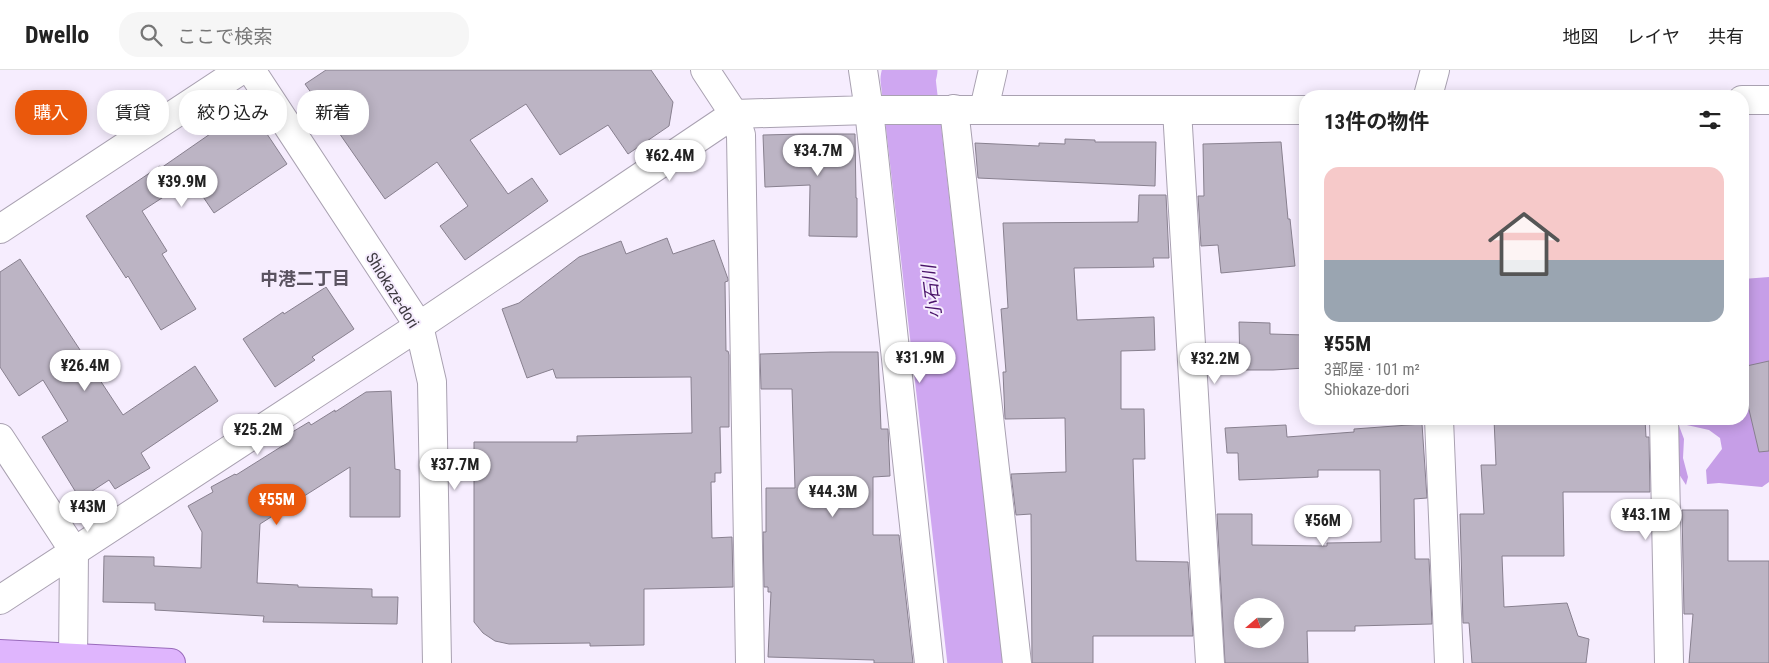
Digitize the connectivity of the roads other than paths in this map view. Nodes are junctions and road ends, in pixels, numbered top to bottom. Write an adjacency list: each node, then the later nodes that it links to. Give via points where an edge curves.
1 (241, 70): 16 (street)
2 (251, 70): 17 (street, Shiokaze-dori)
3 (705, 70): 15 (street)
4 (863, 70): 12 (street)
5 (992, 70): 11 (street)
6 (1435, 70): 7 (street)
7 (1430, 90)
8 (1749, 100): 9 (street)
9 (1769, 100)
10 (949, 109): 11 (street); 12 (street); 29 (street)
11 (984, 109): 13 (street)
12 (875, 110): 15 (street); 28 (street)
13 (1177, 110): 14 (street); 30 (street)
14 (1299, 110)
15 (734, 114): 17 (street); 27 (street, via 742,135)
16 (0, 229)
17 (418, 326): 21 (street); 26 (street, Shiokaze-dori, via 432,382)
18 (1439, 425): 31 (street)
19 (1664, 425): 32 (street)
20 (0, 438): 21 (street)
21 (74, 551): 22 (street); 24 (street)
22 (0, 600)
23 (0, 654): 24 (main road)
24 (73, 661): 25 (main road)
25 (171, 663)
26 (437, 663)
27 (750, 663)
28 (929, 663)
29 (1017, 663)
30 (1210, 663)
31 (1450, 663)
32 (1669, 663)

